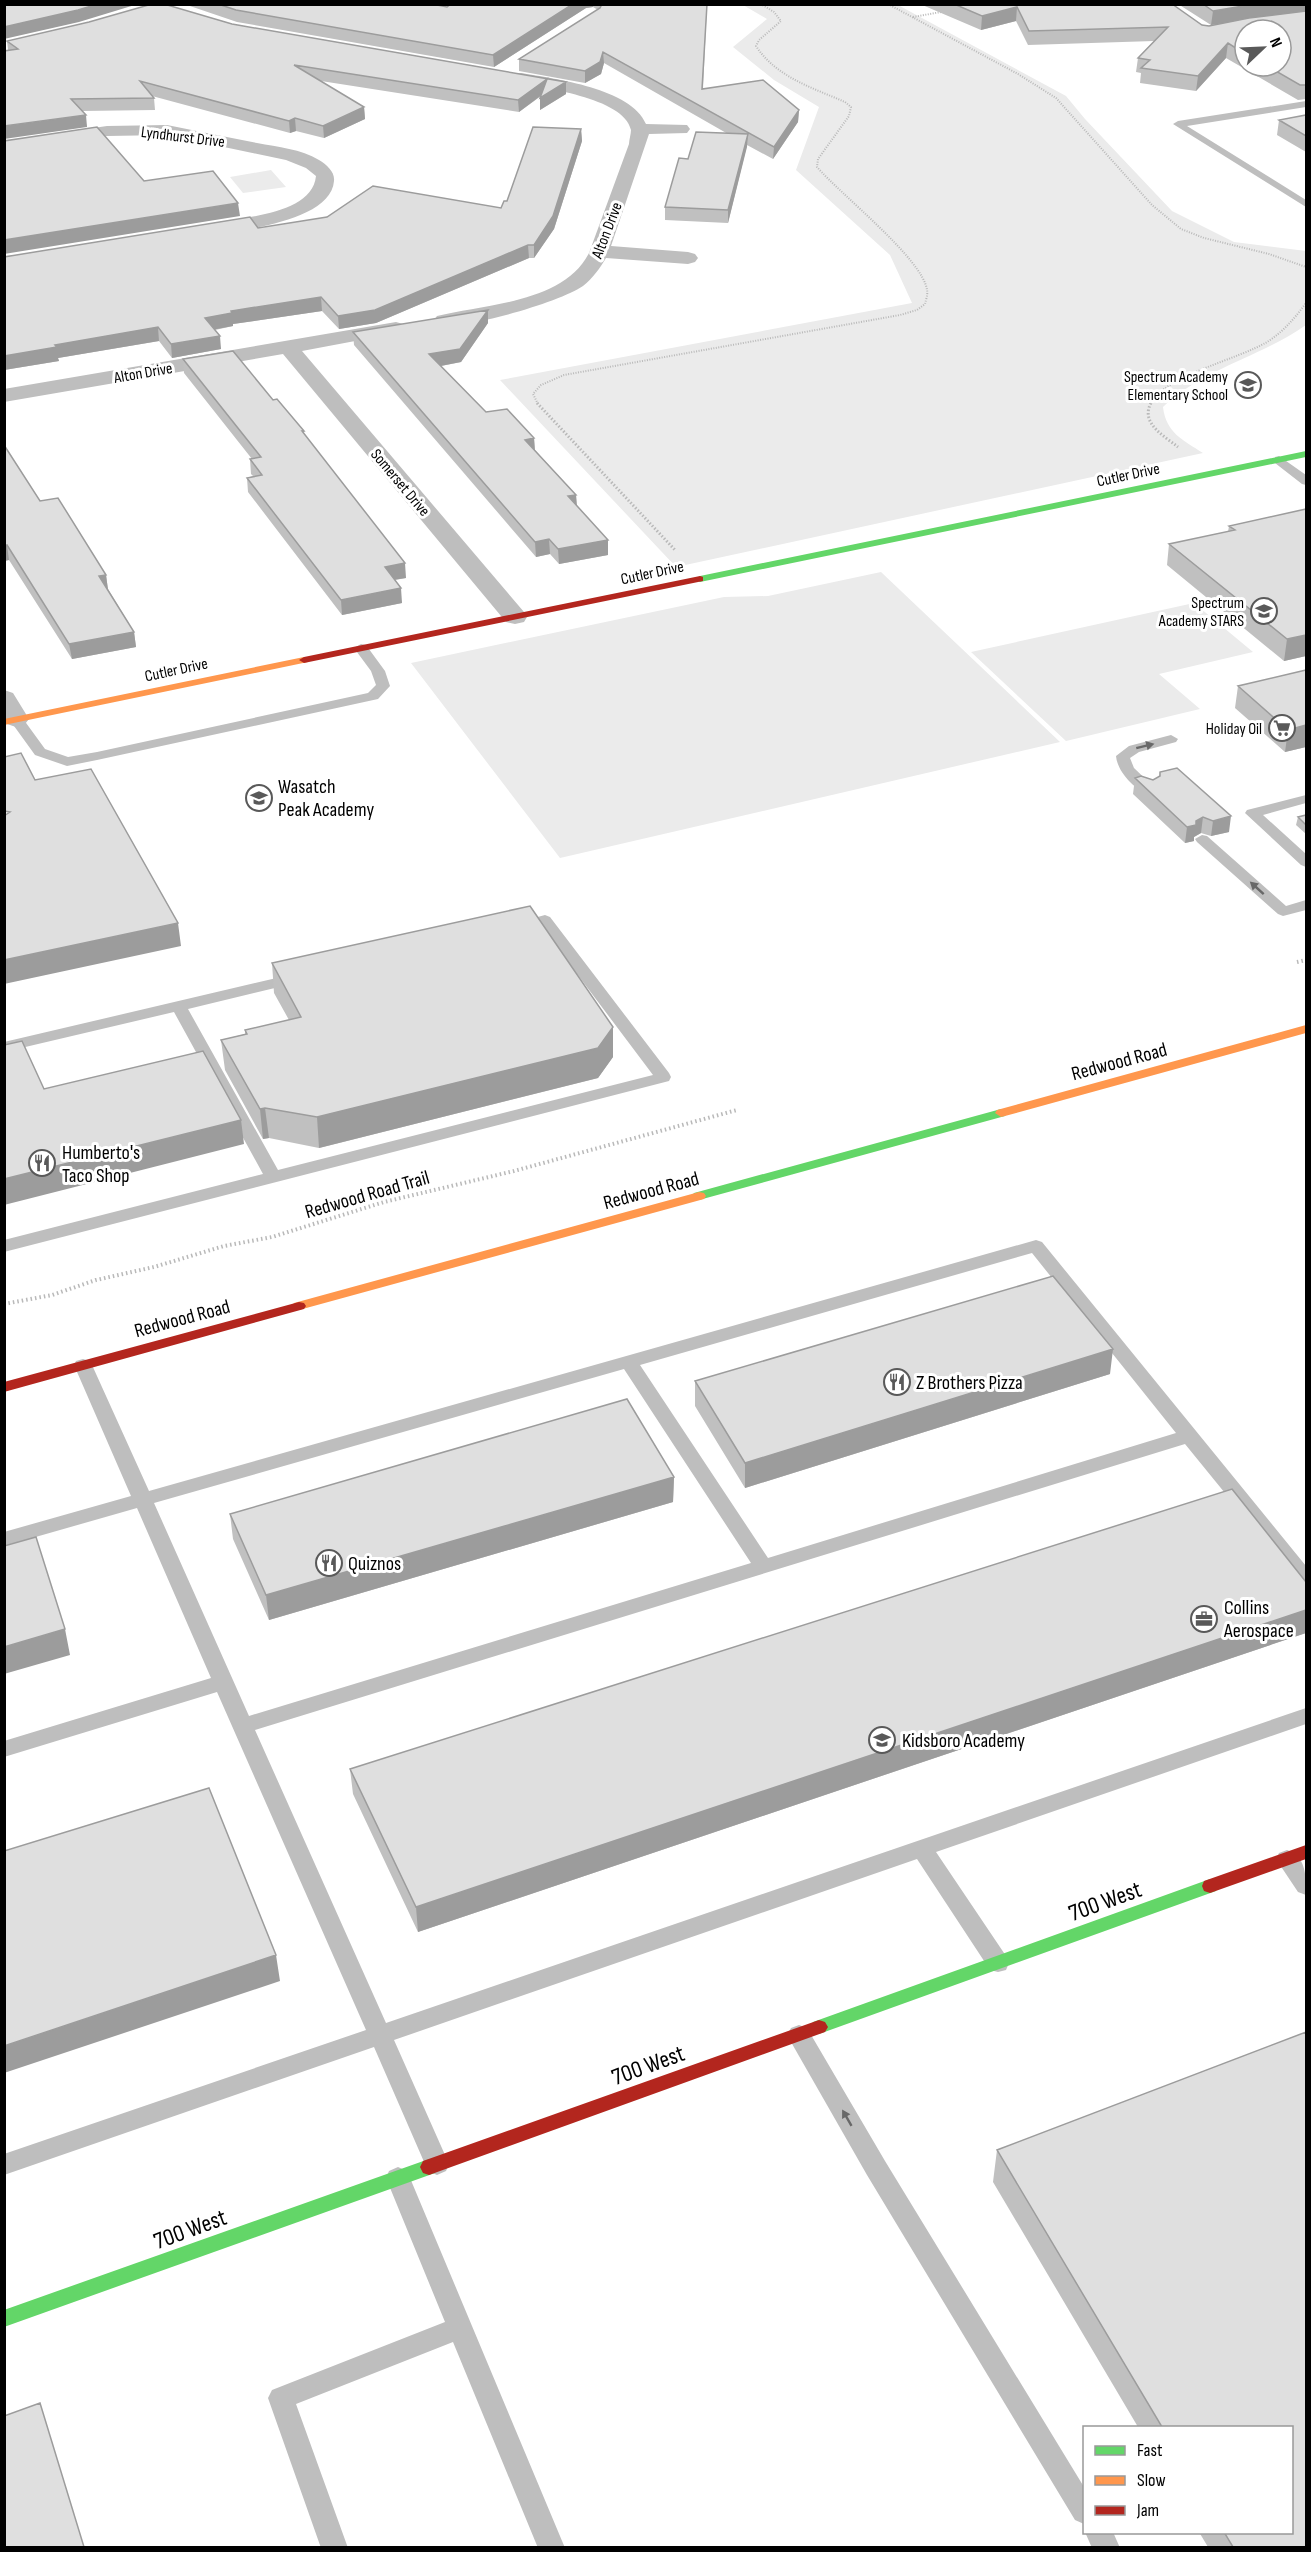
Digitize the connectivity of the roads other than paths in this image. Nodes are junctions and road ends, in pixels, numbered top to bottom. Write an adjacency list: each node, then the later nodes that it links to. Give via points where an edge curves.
1 (507, 68): 3 (street, via 597,96 627,112)
2 (1306, 104): 6 (lane, via 1178,124)
3 (640, 129): 4 (street); 8 (street, Alton Drive)
4 (681, 129)
5 (4, 147): 7 (street, Lyndhurst Drive, via 107,131 160,130 278,151 321,169 327,181 313,201 301,208 266,220)
6 (1306, 204)
7 (198, 231)
8 (599, 251): 9 (street); 10 (street, Alton Drive, via 583,276 550,295 516,307)
9 (688, 258)
10 (288, 346): 11 (street, Alton Drive); 15 (street, Somerset Drive)
11 (4, 396)
12 (1306, 454): 13 (street, Cutler Drive)
13 (1279, 460): 14 (lane); 15 (street, Cutler Drive)
14 (1306, 481)
15 (515, 617): 16 (street, Cutler Drive)
16 (361, 648): 17 (street, Cutler Drive); 17 (lane, via 378,671 383,686 373,696 67,762 40,752)
17 (8, 713)
18 (1172, 739): 19 (lane, one-way to 18, via 1126,768 1123,756 1134,749)
19 (1150, 790)
20 (1306, 800): 22 (lane, via 1252,813)
21 (1202, 839): 23 (lane, one-way to 21, via 1283,911)
22 (1306, 862)
23 (1306, 905)
24 (500, 931): 29 (lane, via 545,920 663,1077)
25 (317, 974): 26 (lane)
26 (179, 1006): 28 (lane); 29 (lane)
27 (1306, 1029): 32 (street, Redwood Road)
28 (4, 1047)
29 (273, 1177): 30 (lane)
30 (4, 1246)
31 (629, 1362): 34 (lane, via 1036,1246); 35 (lane); 37 (lane)
32 (83, 1365): 33 (street, Redwood Road); 35 (lane)
33 (4, 1387)
34 (1189, 1436): 37 (lane); 38 (lane)
35 (142, 1501): 36 (lane); 39 (lane)
36 (4, 1539)
37 (763, 1566): 41 (lane)
38 (1306, 1579)
39 (223, 1682): 41 (lane); 42 (lane)
40 (1306, 1716): 43 (lane)
41 (243, 1726): 48 (lane)
42 (4, 1749)
43 (922, 1849): 46 (lane); 48 (lane)
44 (1297, 1856): 45 (lane); 46 (street, 700 West)
45 (1306, 1886)
46 (998, 1963): 47 (street, 700 West)
47 (799, 2035): 49 (street, 700 West); 54 (lane, one-way to 47)
48 (381, 2037): 49 (lane); 50 (lane)
49 (437, 2164): 51 (street, 700 West)
50 (4, 2165)
51 (398, 2178): 52 (street, 700 West); 53 (lane)
52 (4, 2319)
53 (459, 2328): 56 (lane, via 281,2398); 57 (lane)
54 (1083, 2509)
55 (1099, 2534): 58 (lane)
56 (335, 2547)
57 (552, 2547)
58 (1107, 2547)

